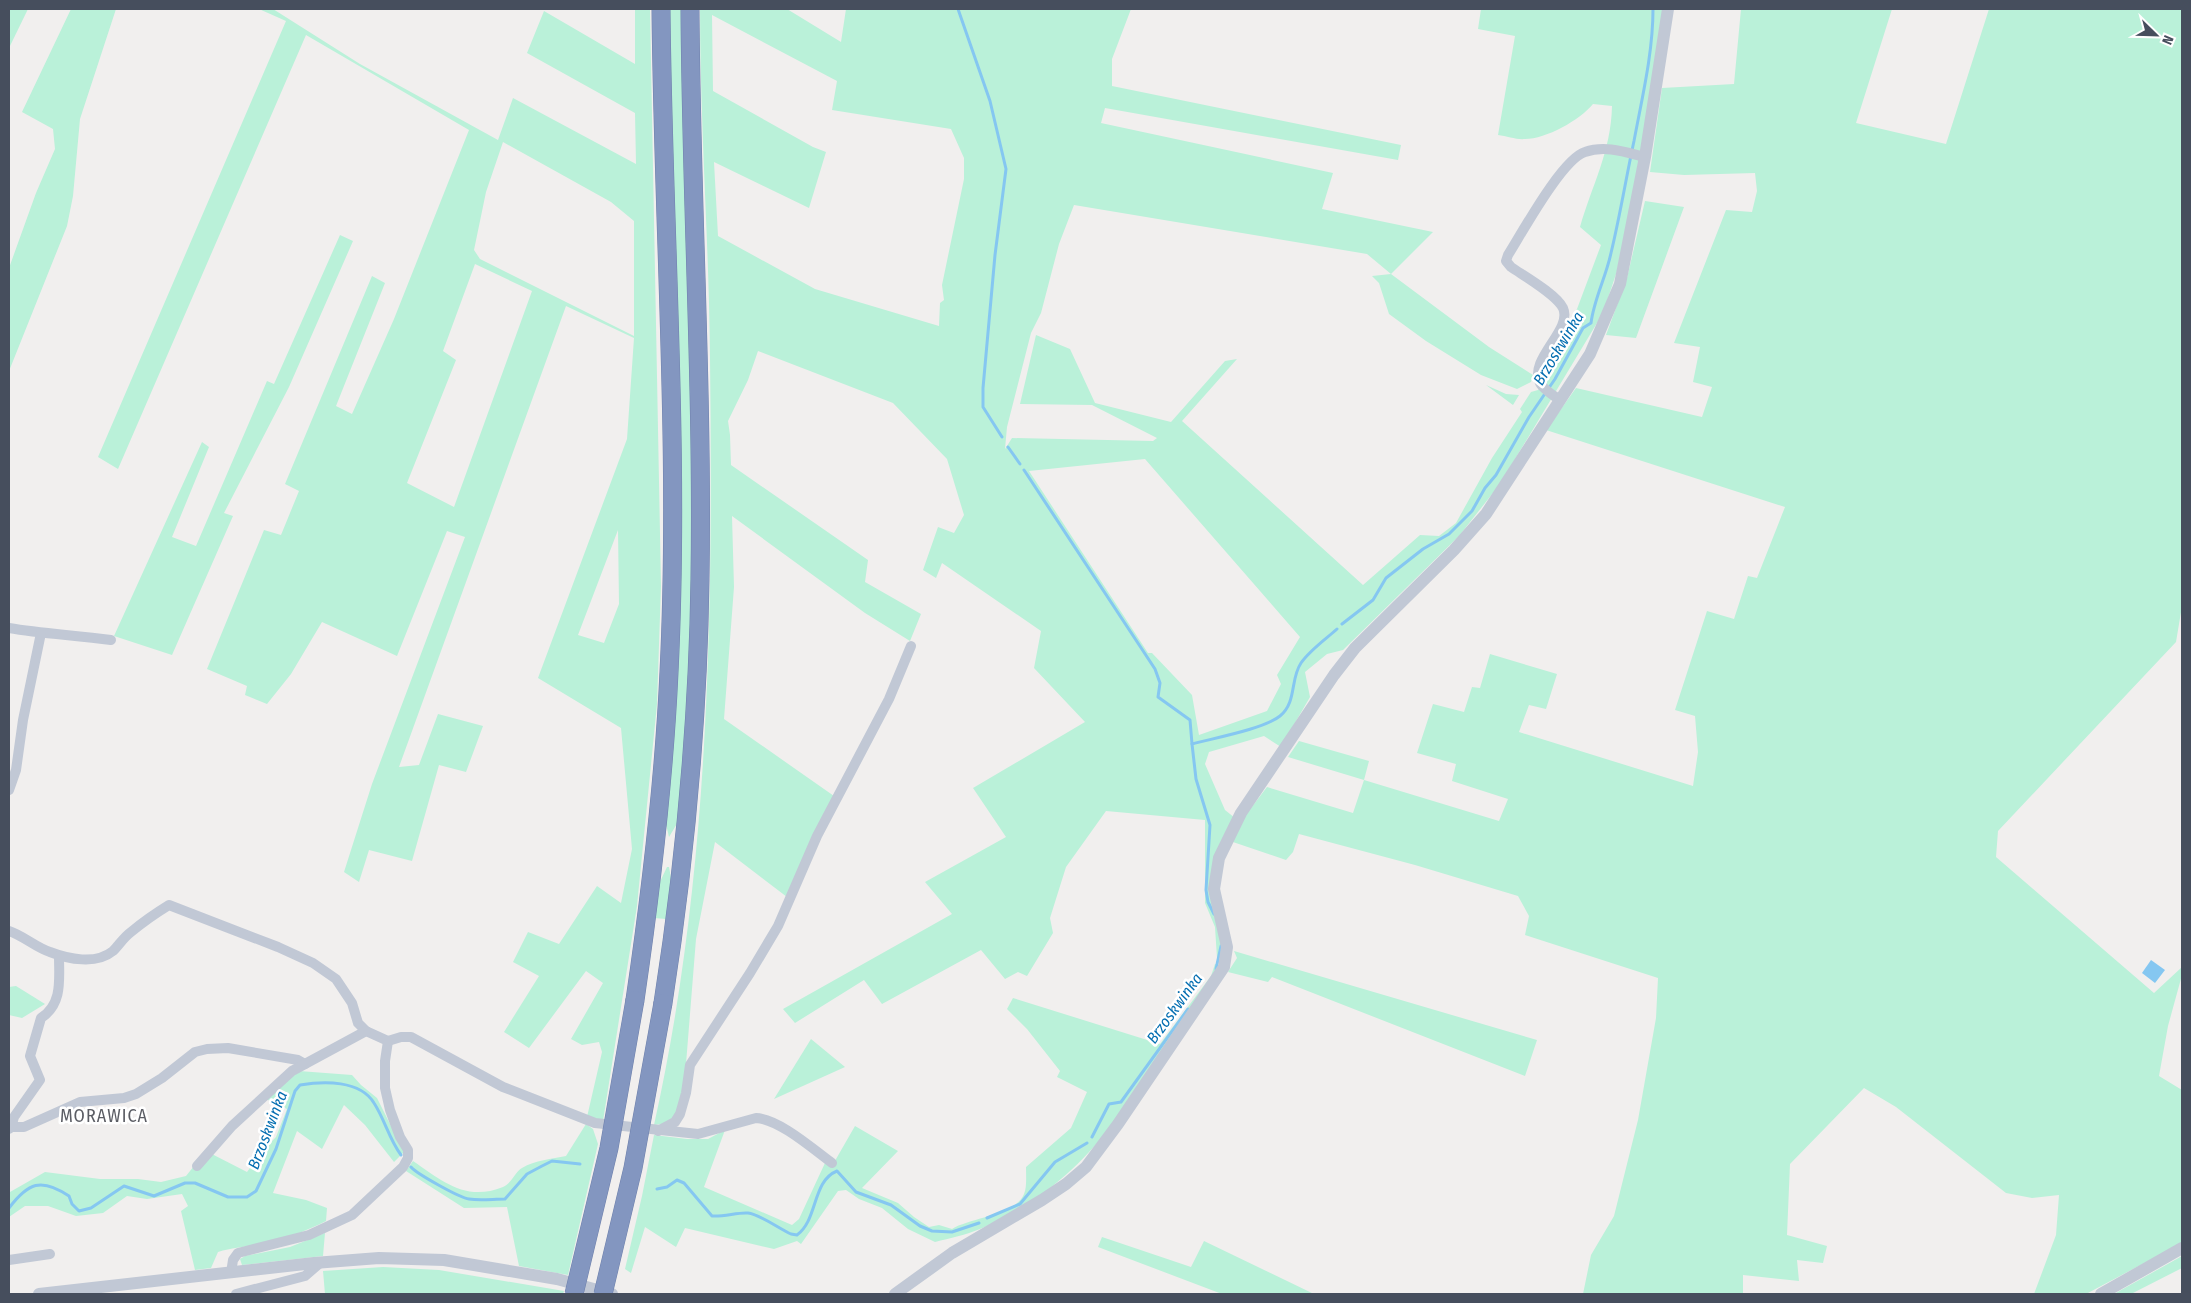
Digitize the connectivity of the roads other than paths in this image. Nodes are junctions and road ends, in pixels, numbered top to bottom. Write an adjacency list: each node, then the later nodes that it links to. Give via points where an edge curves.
1 (661, 9): 29 (highway, bridge, via 672,493 669,671 654,860 635,1000 609,1148)
2 (690, 9): 30 (highway, bridge, via 699,359 700,581 690,787 664,1002 633,1168)
3 (1668, 9): 4 (street)
4 (1641, 156): 5 (street, via 1620,284 1590,354); 5 (street, via 1602,149 1584,152 1574,158 1556,180 1506,261 1563,308 1560,329 1539,366 1538,374 1542,385)
5 (1555, 396): 32 (street, via 1486,514 1355,648 1241,813 1219,858 1214,889 1227,946 1224,966 1113,1131 1086,1167 1066,1184 952,1253)
6 (9, 628): 7 (street)
7 (41, 634): 8 (street); 10 (street, via 16,770)
8 (111, 640)
9 (911, 646): 17 (street, via 889,699 816,836 778,926 690,1066 680,1114 675,1122)
10 (9, 790)
11 (9, 931): 12 (street)
12 (59, 956): 13 (street, via 95,959 111,952 130,933 169,905 313,963 336,979); 16 (street, via 59,993 51,1012 41,1018 30,1056 40,1080)
13 (366, 1031): 14 (street); 15 (street)
14 (388, 1041): 17 (street, via 411,1037 503,1087 595,1124); 24 (street, via 384,1061 385,1088 393,1119 408,1150 403,1167 352,1215 309,1235 238,1254 232,1260)
15 (305, 1064): 16 (street, via 228,1048 207,1049 195,1052 136,1094 80,1102 24,1127); 19 (street, via 292,1071 232,1126)
16 (10, 1128)
17 (658, 1132): 18 (street, via 698,1134 765,1118)
18 (832, 1163)
19 (197, 1166)
20 (2182, 1248): 33 (street)
21 (50, 1254): 22 (street)
22 (9, 1260)
23 (320, 1263): 24 (street); 28 (street, via 305,1276); 31 (street, via 379,1258 444,1260 557,1280)
24 (231, 1272): 25 (street)
25 (96, 1286): 26 (street); 27 (street)
26 (38, 1294)
27 (109, 1294)
28 (236, 1294)
29 (574, 1294)
30 (603, 1294)
31 (612, 1294)
32 (895, 1294)
33 (2101, 1294)

